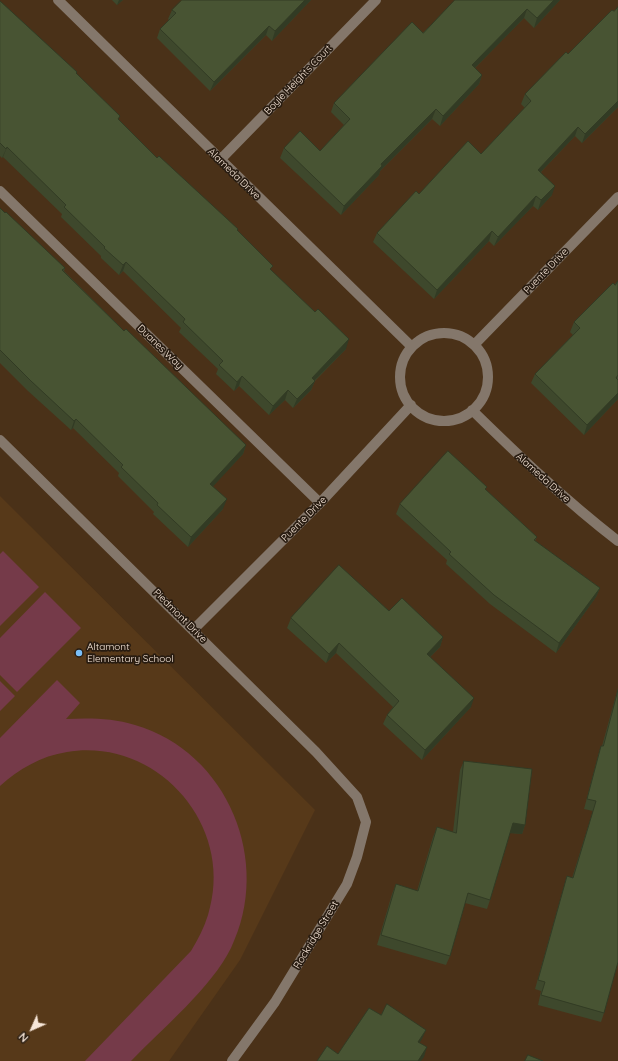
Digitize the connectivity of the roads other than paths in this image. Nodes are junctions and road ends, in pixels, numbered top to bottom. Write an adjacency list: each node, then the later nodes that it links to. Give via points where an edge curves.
1 (58, 0): 3 (street, Alameda Drive)
2 (376, 0): 3 (street, Boyle Heights Court)
3 (220, 160): 7 (street, Alameda Drive)
4 (0, 191): 11 (street, Duanes Way)
5 (618, 197): 6 (street, Puente Drive)
6 (474, 345): 7 (street, via 458,335 446,333 422,338); 9 (street, via 480,351 486,365 488,380 483,396)
7 (412, 347): 8 (street, via 405,356 400,373 401,386)
8 (410, 405): 9 (street, via 426,417 445,421 456,419); 11 (street, Puente Drive)
9 (472, 410): 12 (street, Alameda Drive, via 538,474)
10 (0, 440): 13 (street, Piedmont Drive)
11 (320, 503): 13 (street, Puente Drive)
12 (618, 541)
13 (194, 629): 14 (street, Piedmont Drive)
14 (357, 797): 15 (street, Rockridge Street, via 366,822 357,857 346,884 275,1002)
15 (232, 1061)

